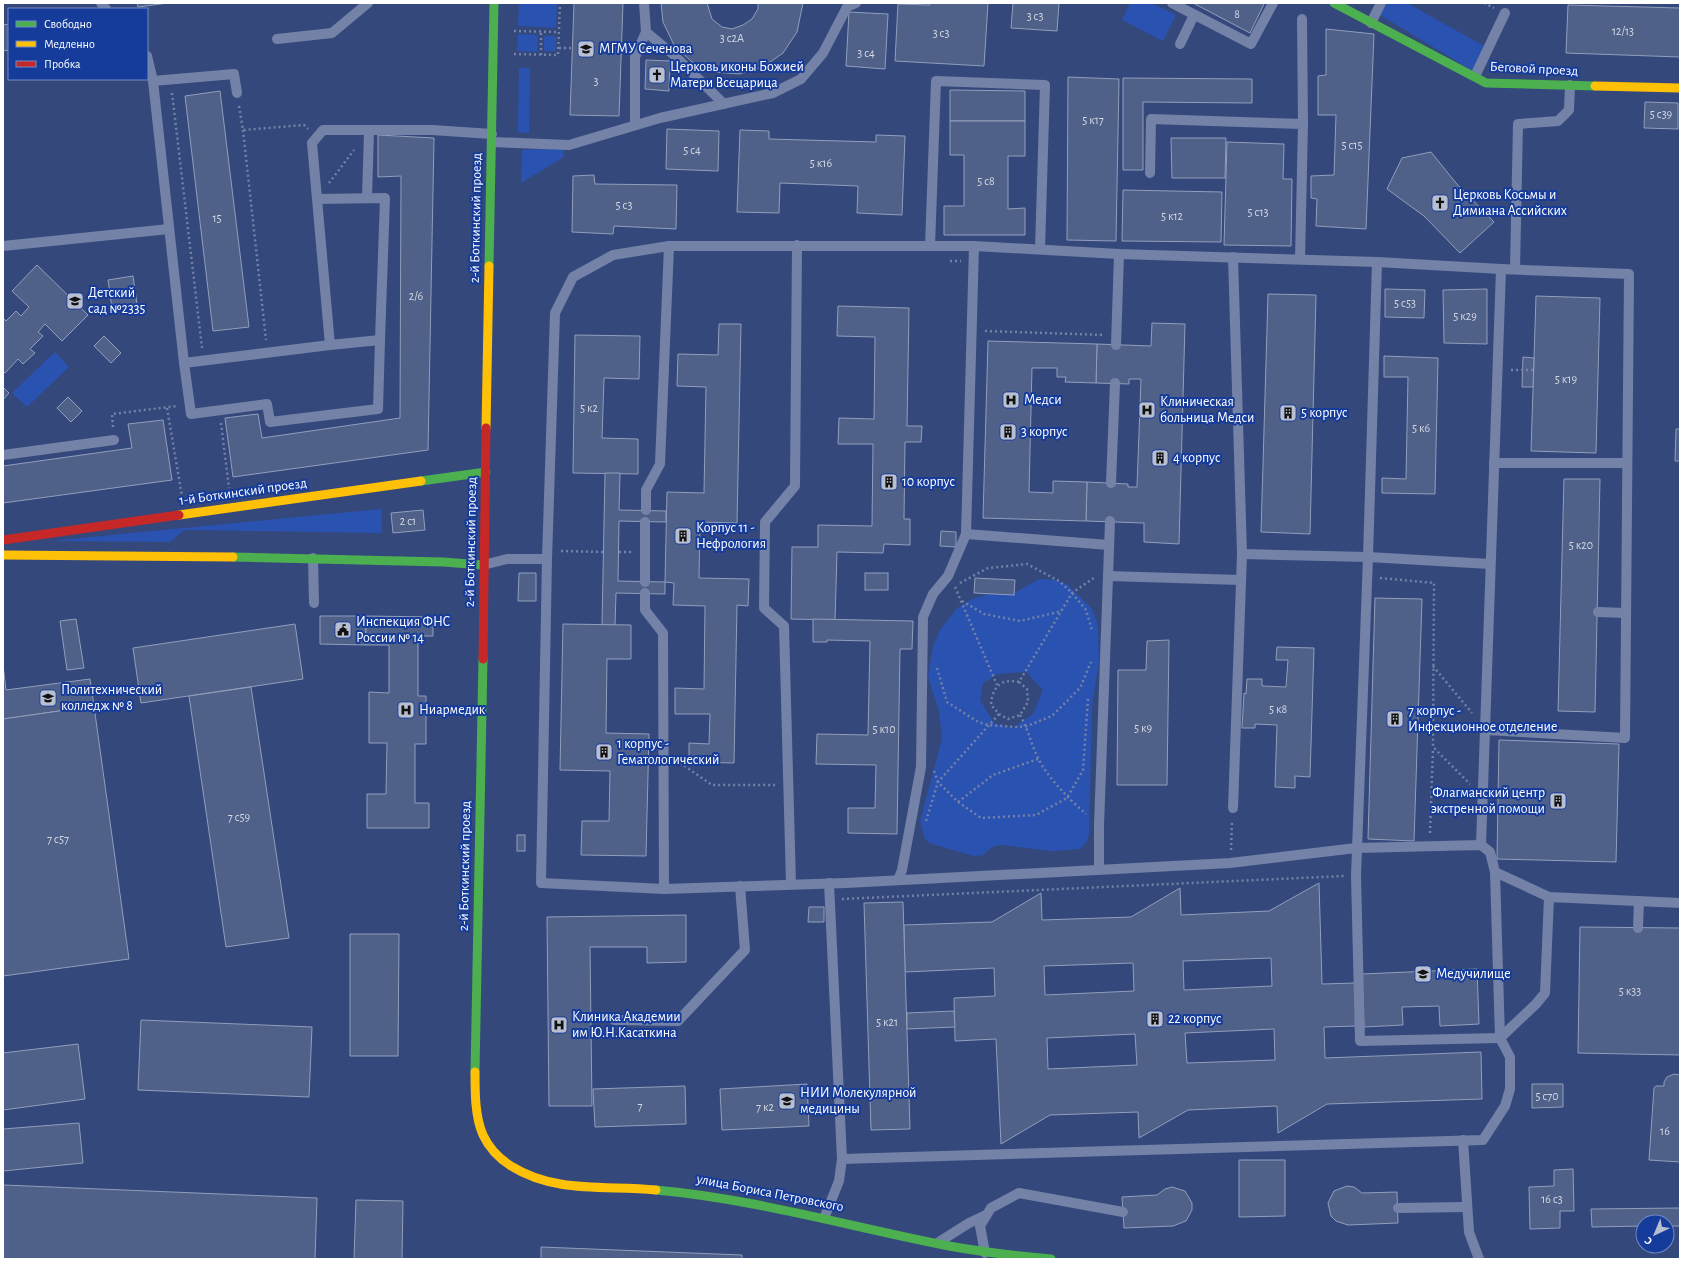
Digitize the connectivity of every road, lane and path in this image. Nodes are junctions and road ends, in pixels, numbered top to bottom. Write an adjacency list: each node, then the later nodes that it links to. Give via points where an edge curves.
1 (368, 3): 18 (lane, via 332,33)
2 (494, 3): 37 (street, 2-й Боткинский проезд)
3 (560, 3): 16 (path)
4 (644, 3): 17 (lane)
5 (856, 3): 31 (lane, via 846,7 823,52 801,79 773,93)
6 (1172, 3): 11 (lane)
7 (1273, 3): 11 (lane, via 1251,44)
8 (1381, 3): 13 (lane)
9 (1339, 4): 13 (street, Беговой проезд)
10 (1505, 13): 25 (lane)
11 (1194, 15): 19 (lane)
12 (1302, 19): 32 (lane)
13 (1371, 22): 25 (street, Беговой проезд)
14 (514, 31): 15 (path)
15 (541, 32): 16 (path); 23 (path)
16 (559, 32): 20 (path)
17 (646, 32): 31 (lane, via 675,56); 33 (lane, via 636,57)
18 (277, 38)
19 (1180, 44)
20 (558, 48): 21 (path); 23 (path, via 558,55)
21 (572, 48)
22 (514, 54): 23 (path)
23 (541, 55)
24 (148, 60): 27 (lane)
25 (1475, 76): 28 (street, Беговой проезд, via 1486,83)
26 (170, 80): 27 (lane); 30 (lane, via 234,74); 62 (path)
27 (153, 81): 42 (lane)
28 (1570, 85): 29 (street, Беговой проезд); 56 (lane, via 1568,110 1558,121 1518,124)
29 (1680, 88)
30 (237, 93): 34 (path)
31 (724, 104): 33 (lane)
32 (1303, 124): 39 (lane, via 1151,120); 51 (lane)
33 (635, 125): 37 (lane, via 569,145)
34 (243, 130): 36 (path, via 304,125); 61 (path)
35 (369, 131): 36 (lane, via 323,130); 37 (lane, via 432,130); 40 (lane)
36 (318, 137): 41 (lane, via 312,143)
37 (492, 138): 74 (street, 2-й Боткинский проезд)
38 (355, 149): 41 (path)
39 (1150, 173)
40 (368, 198): 41 (lane); 58 (lane, via 385,198)
41 (317, 199): 60 (lane)
42 (169, 229): 44 (lane); 63 (lane)
43 (797, 245): 45 (lane); 46 (lane); 125 (lane, via 795,486 765,522 764,608 784,626)
44 (3, 246)
45 (669, 246): 78 (lane, via 660,464 646,490); 90 (lane, via 612,255 573,277 555,313)
46 (930, 246): 47 (lane); 48 (lane, via 936,81 1045,85)
47 (974, 246): 48 (lane); 53 (lane)
48 (1040, 249): 49 (lane)
49 (1120, 254): 50 (lane); 59 (lane)
50 (1234, 257): 51 (lane); 86 (lane)
51 (1300, 259): 54 (lane)
52 (949, 261): 53 (path)
53 (974, 261): 57 (lane)
54 (1377, 262): 55 (lane); 89 (lane)
55 (1501, 269): 56 (lane); 64 (lane)
56 (1515, 269): 72 (lane, via 1629,274)
57 (972, 330): 59 (path); 81 (lane)
58 (380, 340): 60 (lane); 69 (lane, via 378,409 270,422 267,404)
59 (1116, 340)
60 (330, 345): 61 (lane)
61 (267, 353): 62 (lane)
62 (203, 360): 63 (lane)
63 (184, 363): 67 (lane)
64 (1498, 369): 65 (path); 73 (lane)
65 (1534, 370)
66 (1115, 383): 75 (lane)
67 (189, 404): 68 (path); 69 (lane, via 191,414)
68 (167, 408): 70 (path, via 112,414); 77 (path)
69 (219, 410): 76 (path)
70 (114, 440): 71 (lane)
71 (3, 455)
72 (1627, 463): 73 (lane); 105 (lane)
73 (1494, 464): 91 (lane)
74 (486, 472): 82 (street, 1-й Боткинский проезд); 92 (street, 2-й Боткинский проезд)
75 (1111, 483)
76 (229, 488)
77 (182, 496)
78 (646, 510)
79 (645, 522): 96 (lane)
80 (1110, 522): 84 (lane)
81 (966, 534): 84 (lane); 94 (lane)
82 (3, 540)
83 (561, 544): 85 (path, via 561,552)
84 (1109, 544): 93 (lane)
85 (604, 552)
86 (1242, 554): 89 (lane); 95 (lane)
87 (3, 555): 88 (street)
88 (313, 558): 92 (street); 102 (lane)
89 (1372, 558): 91 (lane); 108 (path, via 1380,579 1434,584); 134 (lane)
90 (546, 559): 92 (lane, via 507,559); 143 (lane, via 541,883)
91 (1490, 564): 119 (lane)
92 (483, 565): 151 (street, 2-й Боткинский проезд)
93 (1109, 571): 95 (lane); 100 (path); 131 (lane)
94 (948, 576): 97 (path); 139 (lane, via 933,594 923,617 921,767)
95 (1241, 580): 129 (lane)
96 (645, 582)
97 (955, 586): 98 (path); 100 (path, via 988,568 1027,564 1059,581); 101 (path)
98 (952, 592)
99 (645, 593): 143 (lane, via 645,610 663,633)
100 (1072, 593): 103 (path); 106 (path, via 1086,610)
101 (962, 601): 103 (path, via 984,614 1020,621); 113 (path)
102 (314, 603)
103 (1062, 611): 111 (path)
104 (1598, 612): 105 (lane)
105 (1626, 613): 119 (lane, via 1625,738)
106 (1092, 632)
107 (937, 660): 109 (path)
108 (1433, 666): 119 (path); 120 (path)
109 (937, 668): 112 (path); 117 (path, via 947,702 978,722)
110 (1090, 677): 118 (path, via 1091,661 1080,688 1052,716)
111 (1019, 682): 113 (path, via 1009,680); 116 (path, via 1027,690 1028,702)
112 (936, 684)
113 (997, 686): 115 (path, via 991,695 991,705)
114 (1089, 692): 127 (path, via 1083,770)
115 (999, 714): 116 (path, via 1008,719); 117 (path)
116 (1020, 715): 118 (path)
117 (988, 725): 118 (path); 124 (path)
118 (1027, 726): 122 (path)
119 (1486, 730): 126 (lane)
120 (1433, 748): 126 (path); 132 (path)
121 (671, 756): 125 (path, via 712,785)
122 (1038, 759): 127 (path); 128 (path, via 993,775)
123 (933, 769): 124 (path)
124 (938, 782): 128 (path); 130 (path)
125 (788, 786): 141 (lane)
126 (1483, 797): 133 (lane)
127 (1067, 798): 128 (path, via 1036,815 981,818); 131 (path)
128 (958, 802)
129 (1233, 808): 135 (path)
130 (925, 826)
131 (1099, 826): 136 (lane)
132 (1429, 846): 133 (lane); 134 (lane)
133 (1481, 846): 137 (lane, via 1490,852)
134 (1356, 848): 135 (lane); 138 (lane)
135 (1230, 863): 136 (lane)
136 (1099, 869): 139 (lane)
137 (1495, 872): 144 (lane); 150 (lane)
138 (1356, 876): 145 (path); 150 (lane, via 1360,1042)
139 (898, 880): 140 (lane)
140 (829, 883): 141 (lane); 153 (lane)
141 (791, 884): 142 (lane)
142 (740, 886): 143 (lane); 149 (lane, via 745,950 678,1021)
143 (664, 889)
144 (1549, 897): 146 (lane); 150 (lane, via 1545,993)
145 (841, 899)
146 (1639, 901): 147 (lane); 148 (lane)
147 (1680, 903)
148 (1638, 928)
149 (614, 1020)
150 (1500, 1038): 152 (lane, via 1510,1057 1510,1089 1504,1106 1483,1140)
151 (475, 1081): 158 (street, улица Бориса Петровского, via 477,1117 484,1139 499,1156 524,1174 543,1182 726,1196)
152 (1463, 1140): 153 (lane); 154 (lane)
153 (842, 1159): 158 (lane, via 839,1181)
154 (1466, 1207): 155 (lane); 162 (lane, via 1469,1232)
155 (1398, 1208)
156 (1123, 1212): 157 (lane, via 1019,1193 991,1208)
157 (986, 1215): 159 (lane); 160 (lane, via 980,1226)
158 (825, 1216): 159 (street, улица Бориса Петровского)
159 (935, 1244): 160 (street, улица Бориса Петровского)
160 (986, 1253): 161 (street, улица Бориса Петровского)
161 (1051, 1259)
162 (1479, 1259)

